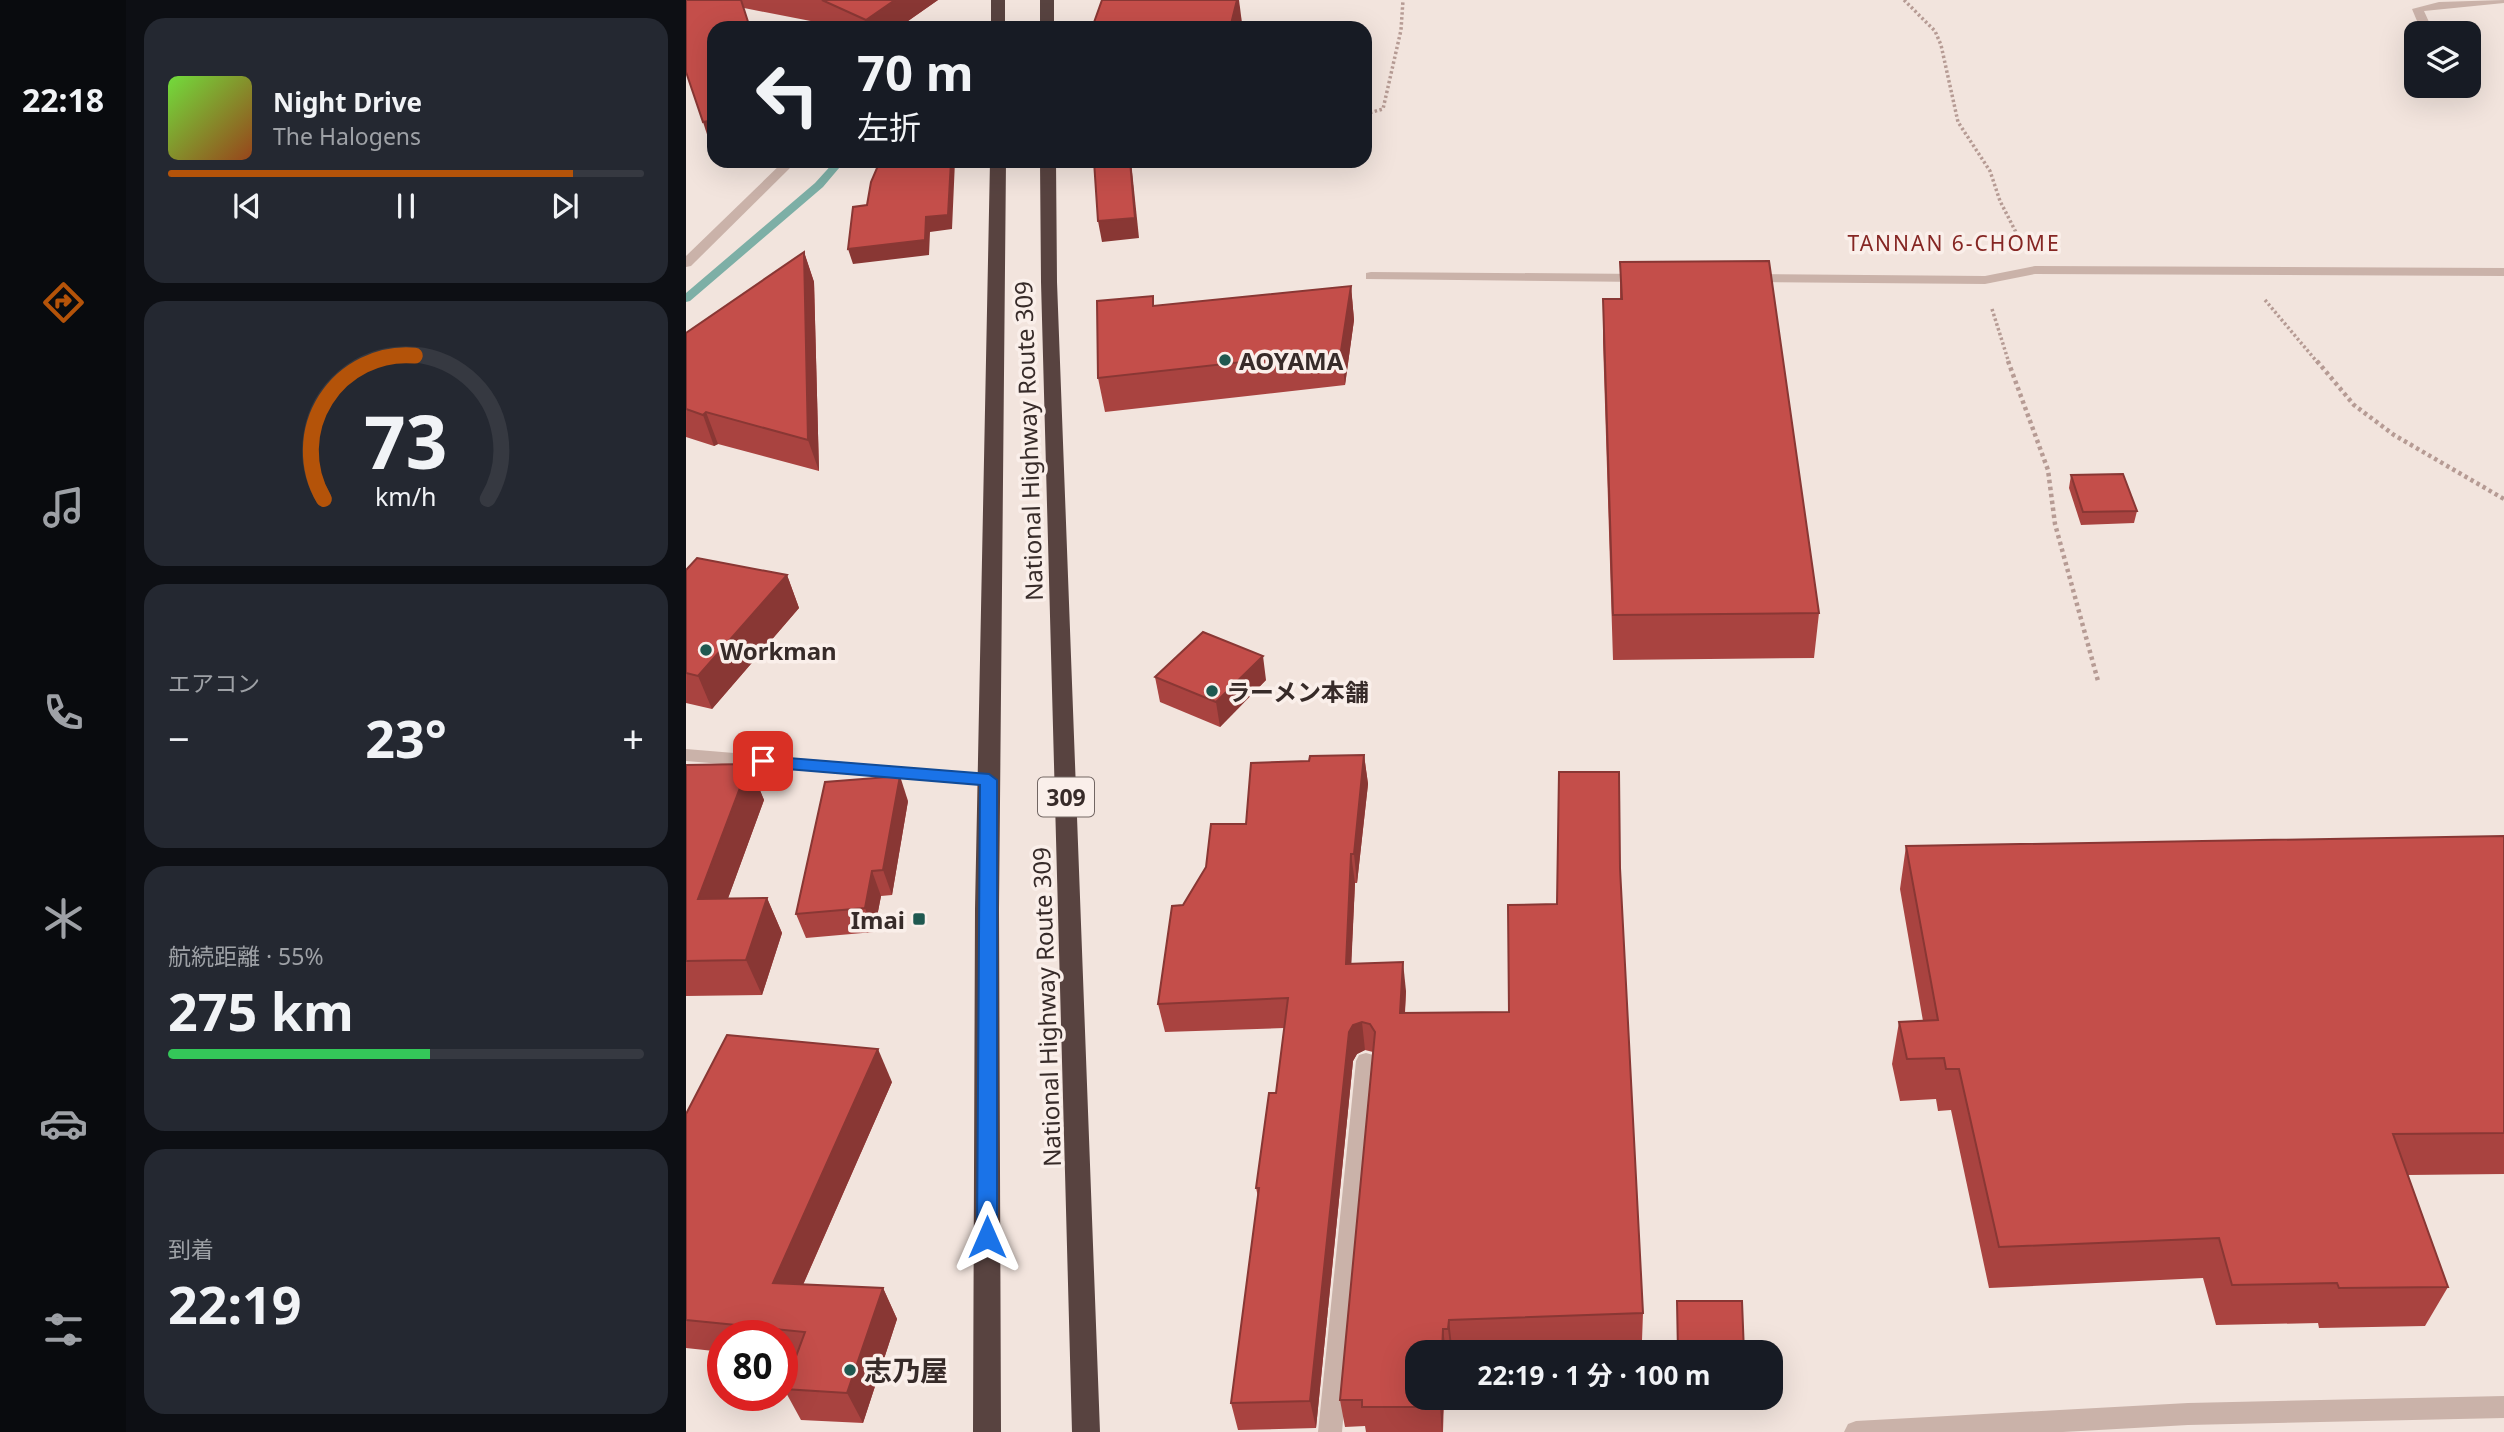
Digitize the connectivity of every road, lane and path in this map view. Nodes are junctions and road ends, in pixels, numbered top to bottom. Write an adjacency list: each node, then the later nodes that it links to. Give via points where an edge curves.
1 (998, 0): 6 (highway)
2 (1046, 0): 7 (highway)
3 (1403, 0): 9 (path, via 1383,109)
4 (1904, 0): 14 (path, via 1935,31 1958,122 1990,171)
5 (2502, 0): 8 (street, via 2486,5 2432,4 2418,9)
6 (998, 21)
7 (1047, 21)
8 (2423, 21)
9 (1372, 112)
10 (784, 168): 13 (street)
11 (998, 168): 24 (highway, National Highway Route 309)
12 (1048, 168): 28 (highway, National Highway Route 309 / 309)
13 (686, 263)
14 (2035, 270): 15 (street); 20 (street)
15 (2239, 271): 16 (street); 21 (path, via 2354,405 2394,435)
16 (2504, 272)
17 (1371, 276): 18 (street)
18 (1664, 278)
19 (1734, 278): 20 (street)
20 (1985, 280): 22 (path, via 1997,332 2048,470 2055,524)
21 (2504, 499)
22 (2098, 681)
23 (686, 755): 24 (street)
24 (989, 780): 27 (highway, National Highway Route 309)
25 (1366, 1061): 29 (street)
26 (2504, 1407): 30 (street, via 2188,1414)
27 (987, 1432)
28 (1086, 1432)
29 (1330, 1432)
30 (1856, 1432)

